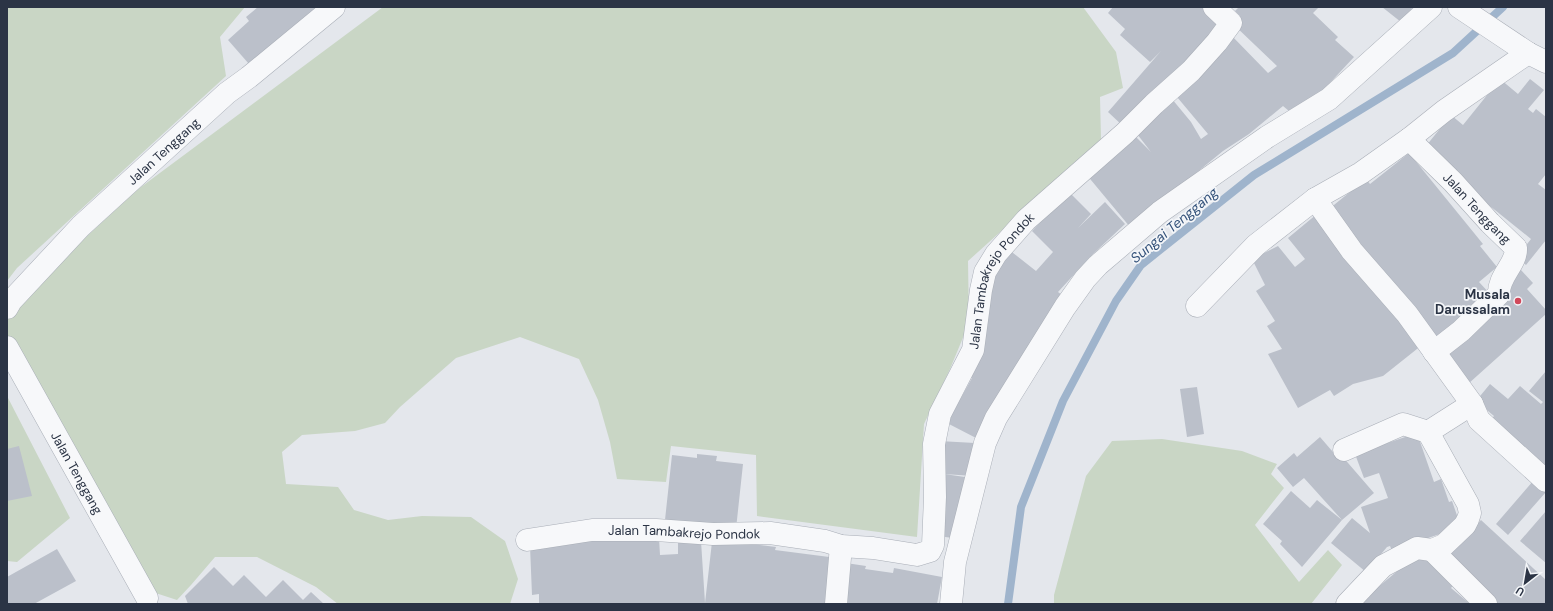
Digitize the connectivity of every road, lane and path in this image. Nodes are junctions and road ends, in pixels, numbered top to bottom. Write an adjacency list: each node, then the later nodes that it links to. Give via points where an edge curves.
1 (334, 7): 9 (street, Jalan Tenggang, via 227,92 86,220)
2 (1214, 7): 17 (street, Jalan Tambakrejo Pondok, via 1231,23 1217,42 1125,133 1026,220 996,254 985,272 980,290 973,350 940,414 934,444 933,545 930,551 917,555)
3 (1431, 7): 21 (street, via 1334,94 1160,212 1085,278 1010,394 984,443 956,556)
4 (1459, 7): 5 (street)
5 (1530, 53): 6 (street, via 1444,111)
6 (1409, 139): 7 (street, via 1361,173); 11 (street, Jalan Tenggang, via 1516,248 1499,286 1499,294 1461,331)
7 (1315, 199): 8 (street, via 1256,245); 11 (street, via 1352,251 1406,314)
8 (1197, 306)
9 (7, 308)
10 (7, 348): 19 (street, Jalan Tenggang)
11 (1434, 352): 12 (street)
12 (1472, 404): 13 (street); 15 (street, via 1479,420)
13 (1428, 432): 14 (street, via 1403,424); 18 (street, via 1468,504 1470,513 1465,525 1444,545)
14 (1344, 450)
15 (1546, 481)
16 (527, 540): 17 (street, Jalan Tambakrejo Pondok, via 592,530 656,530 713,534 770,533)
17 (841, 546): 20 (street)
18 (1432, 550): 22 (street, via 1417,548 1383,566); 23 (street)
19 (146, 602)
20 (836, 604)
21 (951, 604)
22 (1347, 604)
23 (1486, 604)

